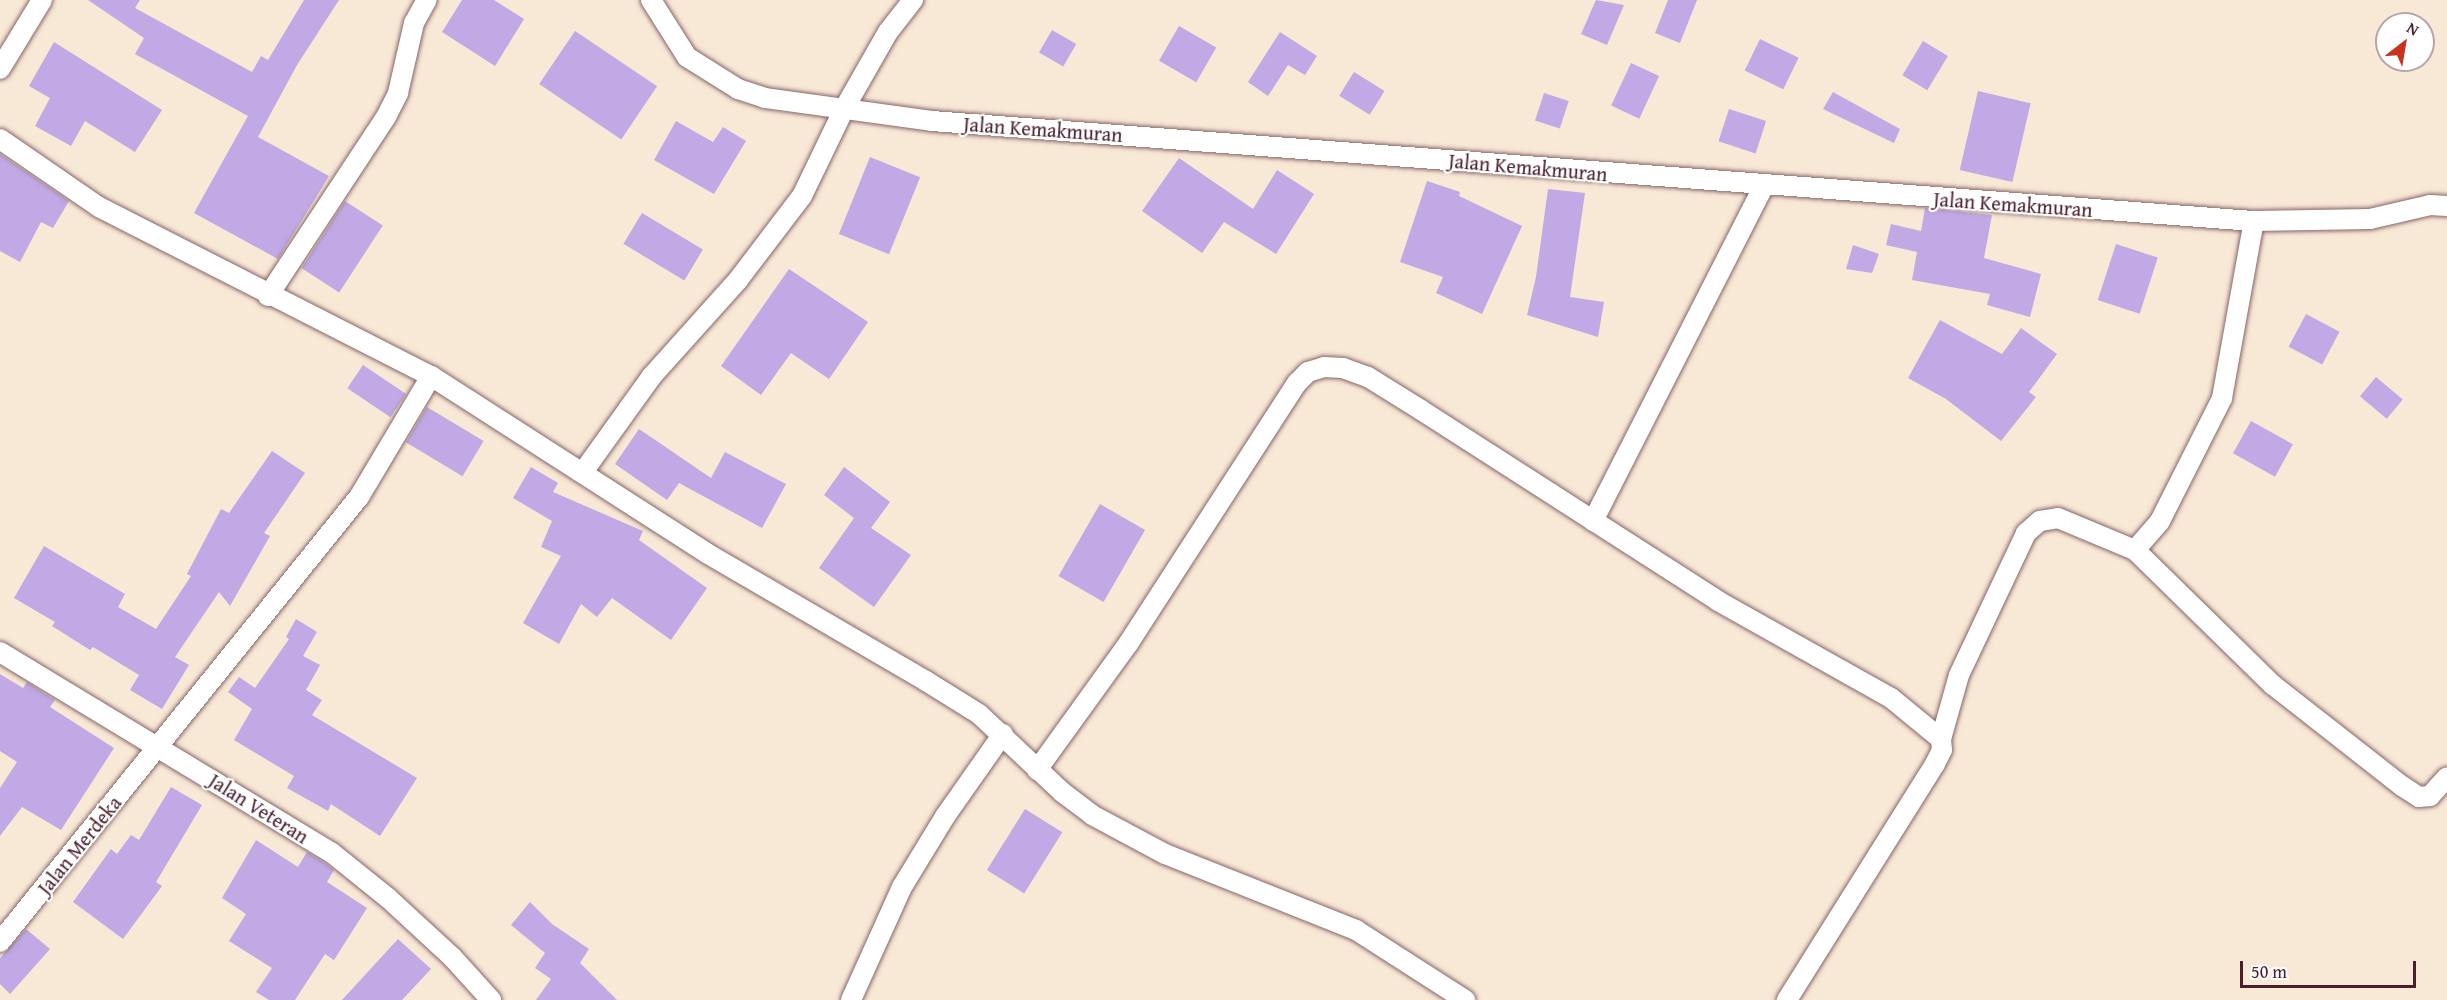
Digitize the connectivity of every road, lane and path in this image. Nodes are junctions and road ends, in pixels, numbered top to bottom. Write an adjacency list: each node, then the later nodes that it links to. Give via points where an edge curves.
1 (42, 0): 5 (street)
2 (428, 0): 11 (street, via 414,23 399,93)
3 (651, 0): 6 (street, Jalan Kemakmuran, via 687,57 712,75 765,99)
4 (913, 0): 6 (street, via 888,32)
5 (0, 69)
6 (843, 109): 8 (street, Jalan Kemakmuran, via 932,121); 13 (street, via 802,196 738,280 652,376)
7 (0, 139): 11 (street, via 99,207)
8 (1763, 187): 10 (street, Jalan Kemakmuran); 14 (street)
9 (2447, 206): 10 (street, Jalan Kemakmuran, via 2430,205 2370,219)
10 (2254, 221): 15 (street, via 2222,398 2160,521)
11 (268, 296): 12 (street)
12 (431, 376): 13 (street); 19 (street, Jalan Merdeka, via 359,497)
13 (583, 472): 17 (street, via 802,611 926,681)
14 (1593, 521): 18 (street, via 1718,601 1891,698); 20 (street, via 1368,377 1343,368 1324,367 1308,372 1282,404 1128,644)
15 (2136, 550): 18 (street, via 2058,518 2040,521 2026,533 1959,675); 21 (street, via 2273,685 2402,786 2420,797 2430,795)
16 (0, 652): 19 (street, Jalan Veteran)
17 (1004, 734): 20 (street); 24 (street, via 946,814 902,887)
18 (1941, 739): 26 (street, via 1942,750 1935,764)
19 (159, 748): 22 (street, Jalan Merdeka); 23 (street, Jalan Veteran, via 231,788 362,875 453,958)
20 (1037, 770): 25 (street, via 1077,803 1122,832 1196,867 1356,930)
21 (2447, 777)
22 (0, 942)
23 (491, 1000)
24 (851, 1000)
25 (1464, 1000)
26 (1787, 1000)

